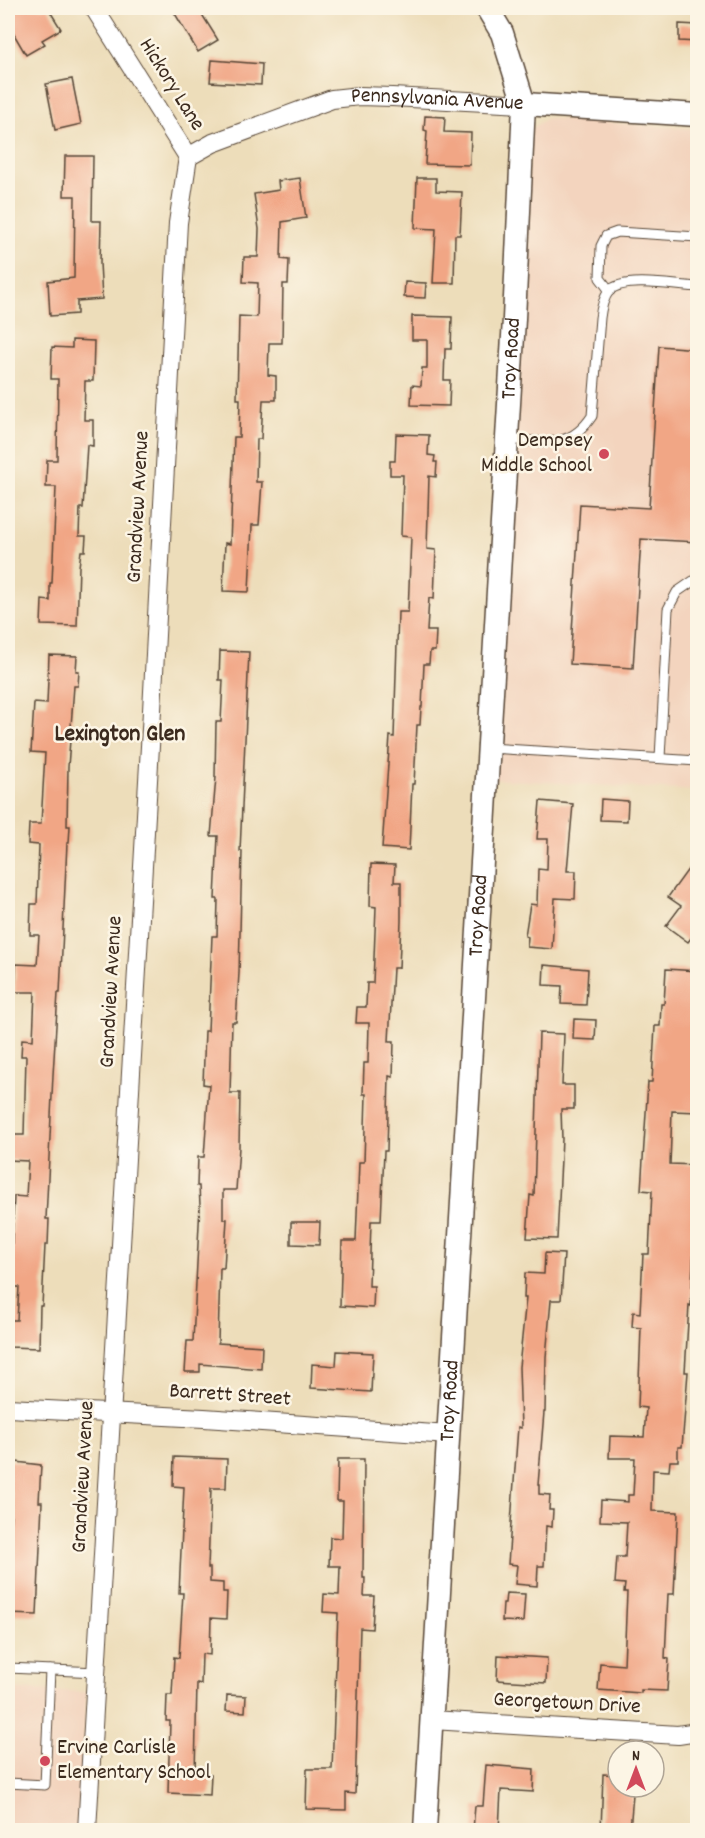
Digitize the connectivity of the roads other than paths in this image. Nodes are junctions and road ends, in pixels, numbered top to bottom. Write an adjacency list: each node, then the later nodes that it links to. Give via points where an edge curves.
1 (94, 8): 5 (street, Hickory Lane)
2 (487, 8): 3 (street, Troy Road, via 502,33)
3 (524, 104): 4 (street, Pennsylvania Avenue); 5 (street, Pennsylvania Avenue, via 382,96 332,99 213,143); 9 (street, Troy Road)
4 (698, 115)
5 (188, 157): 15 (street, Grandview Avenue, via 178,223)
6 (698, 237): 8 (lane, via 616,232 606,236 600,278)
7 (698, 287): 8 (lane, via 633,283 620,284)
8 (610, 291): 9 (lane, via 602,303 592,416 584,429 561,442)
9 (506, 439): 11 (street, Troy Road)
10 (698, 581): 12 (lane, via 677,592 668,609)
11 (488, 748): 12 (lane); 16 (street, Troy Road)
12 (660, 759): 13 (lane)
13 (698, 761)
14 (8, 1408): 15 (street, Barrett Street)
15 (111, 1413): 16 (street, Barrett Street); 19 (street, Grandview Avenue)
16 (449, 1435): 20 (street, Troy Road)
17 (8, 1668): 18 (lane)
18 (50, 1670): 19 (lane); 22 (lane, via 45,1785)
19 (97, 1672): 23 (street, Grandview Avenue)
20 (432, 1720): 21 (street, Georgetown Drive, via 678,1735); 24 (street, Troy Road)
21 (698, 1729)
22 (8, 1783)
23 (87, 1830)
24 (425, 1830)

